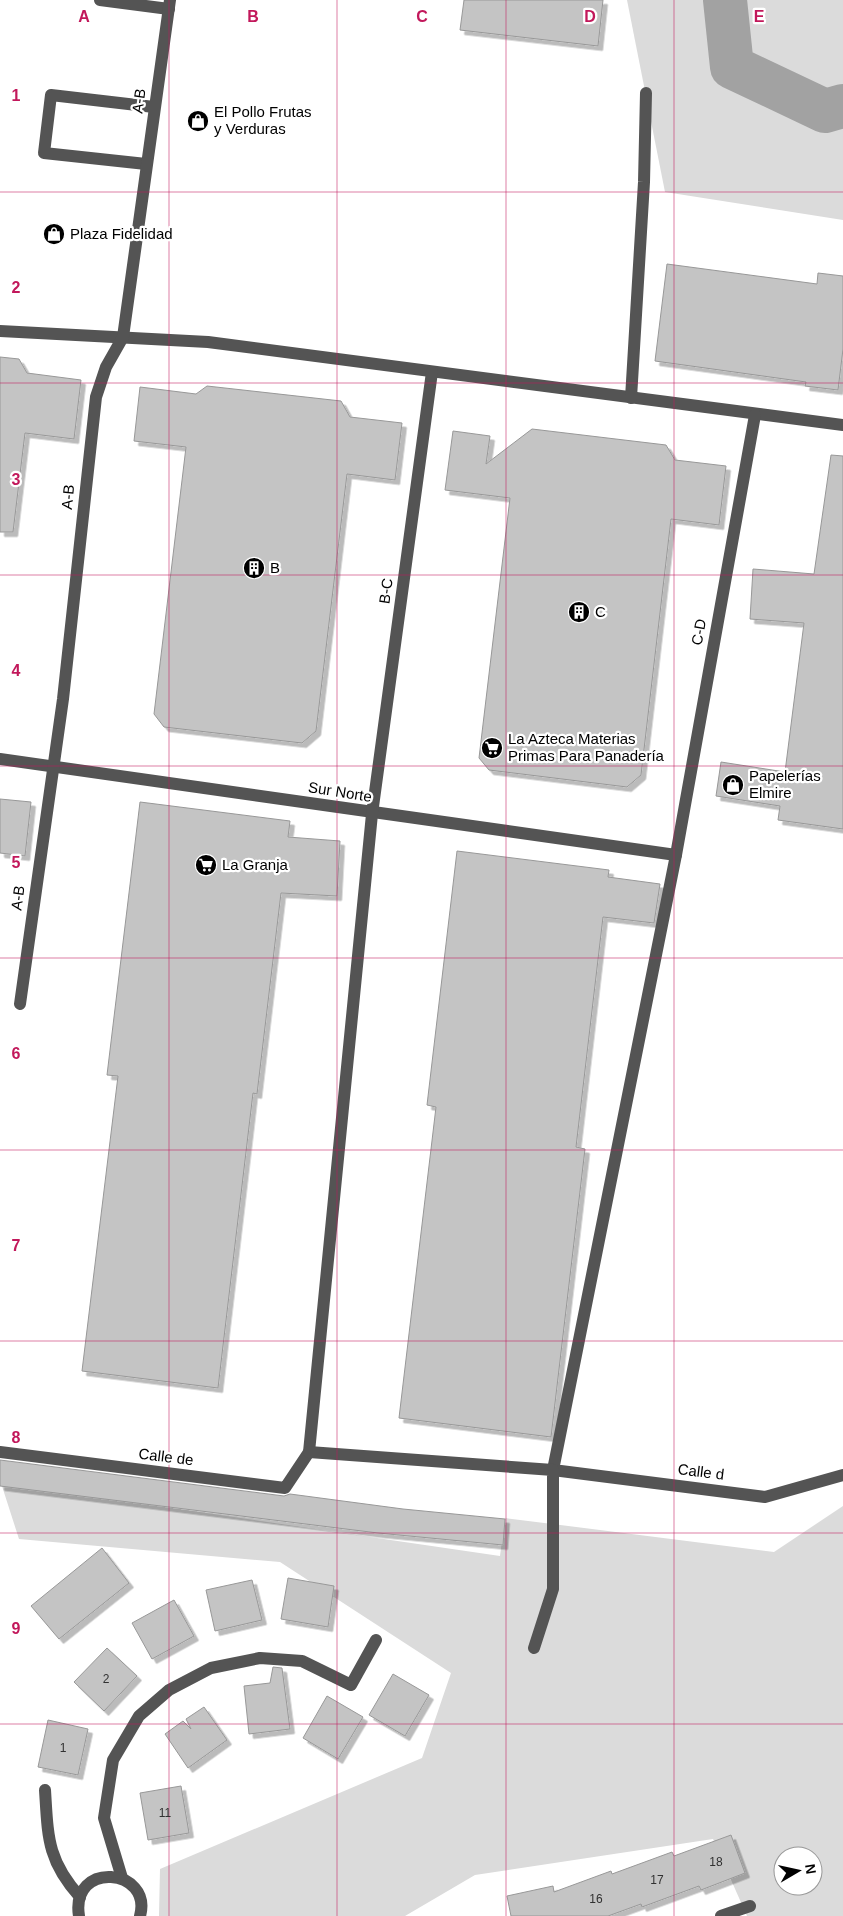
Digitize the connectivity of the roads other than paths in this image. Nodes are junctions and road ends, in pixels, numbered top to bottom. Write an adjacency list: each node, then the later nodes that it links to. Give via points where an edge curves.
1 (100, 0): 2 (street)
2 (170, 5): 4 (street, A-B)
3 (646, 93): 9 (street)
4 (154, 108): 5 (street, A-B); 5 (street, via 51,95 44,153)
5 (146, 164): 7 (street, A-B)
6 (0, 330): 7 (street)
7 (123, 338): 8 (street, via 208,342); 13 (street, A-B, via 106,367 96,397)
8 (432, 372): 9 (street); 14 (street, B-C)
9 (631, 398): 10 (street)
10 (755, 415): 11 (street); 15 (street, C-D)
11 (843, 425)
12 (0, 759): 13 (street, Sur Norte)
13 (53, 765): 14 (street, Sur Norte); 16 (street, A-B)
14 (372, 814): 15 (street, Sur Norte); 18 (street, B-C)
15 (676, 855): 19 (street, C-D)
16 (20, 1004)
17 (0, 1452): 18 (street, Calle de, via 285,1488)
18 (308, 1452): 19 (street, Calle d)
19 (553, 1470): 20 (street, Calle d, via 765,1497); 22 (street, C-D, via 553,1589)
20 (843, 1474)
21 (376, 1640): 24 (street, via 351,1685 302,1661 260,1658 211,1668 169,1690 139,1716 113,1760 104,1818)
22 (534, 1648)
23 (45, 1790): 25 (street, via 48,1843 63,1878)
24 (122, 1878): 25 (street, via 97,1878); 28 (street, via 138,1892)
25 (80, 1897): 27 (street)
26 (750, 1906): 29 (street)
27 (79, 1916)
28 (140, 1916)
29 (721, 1916)

